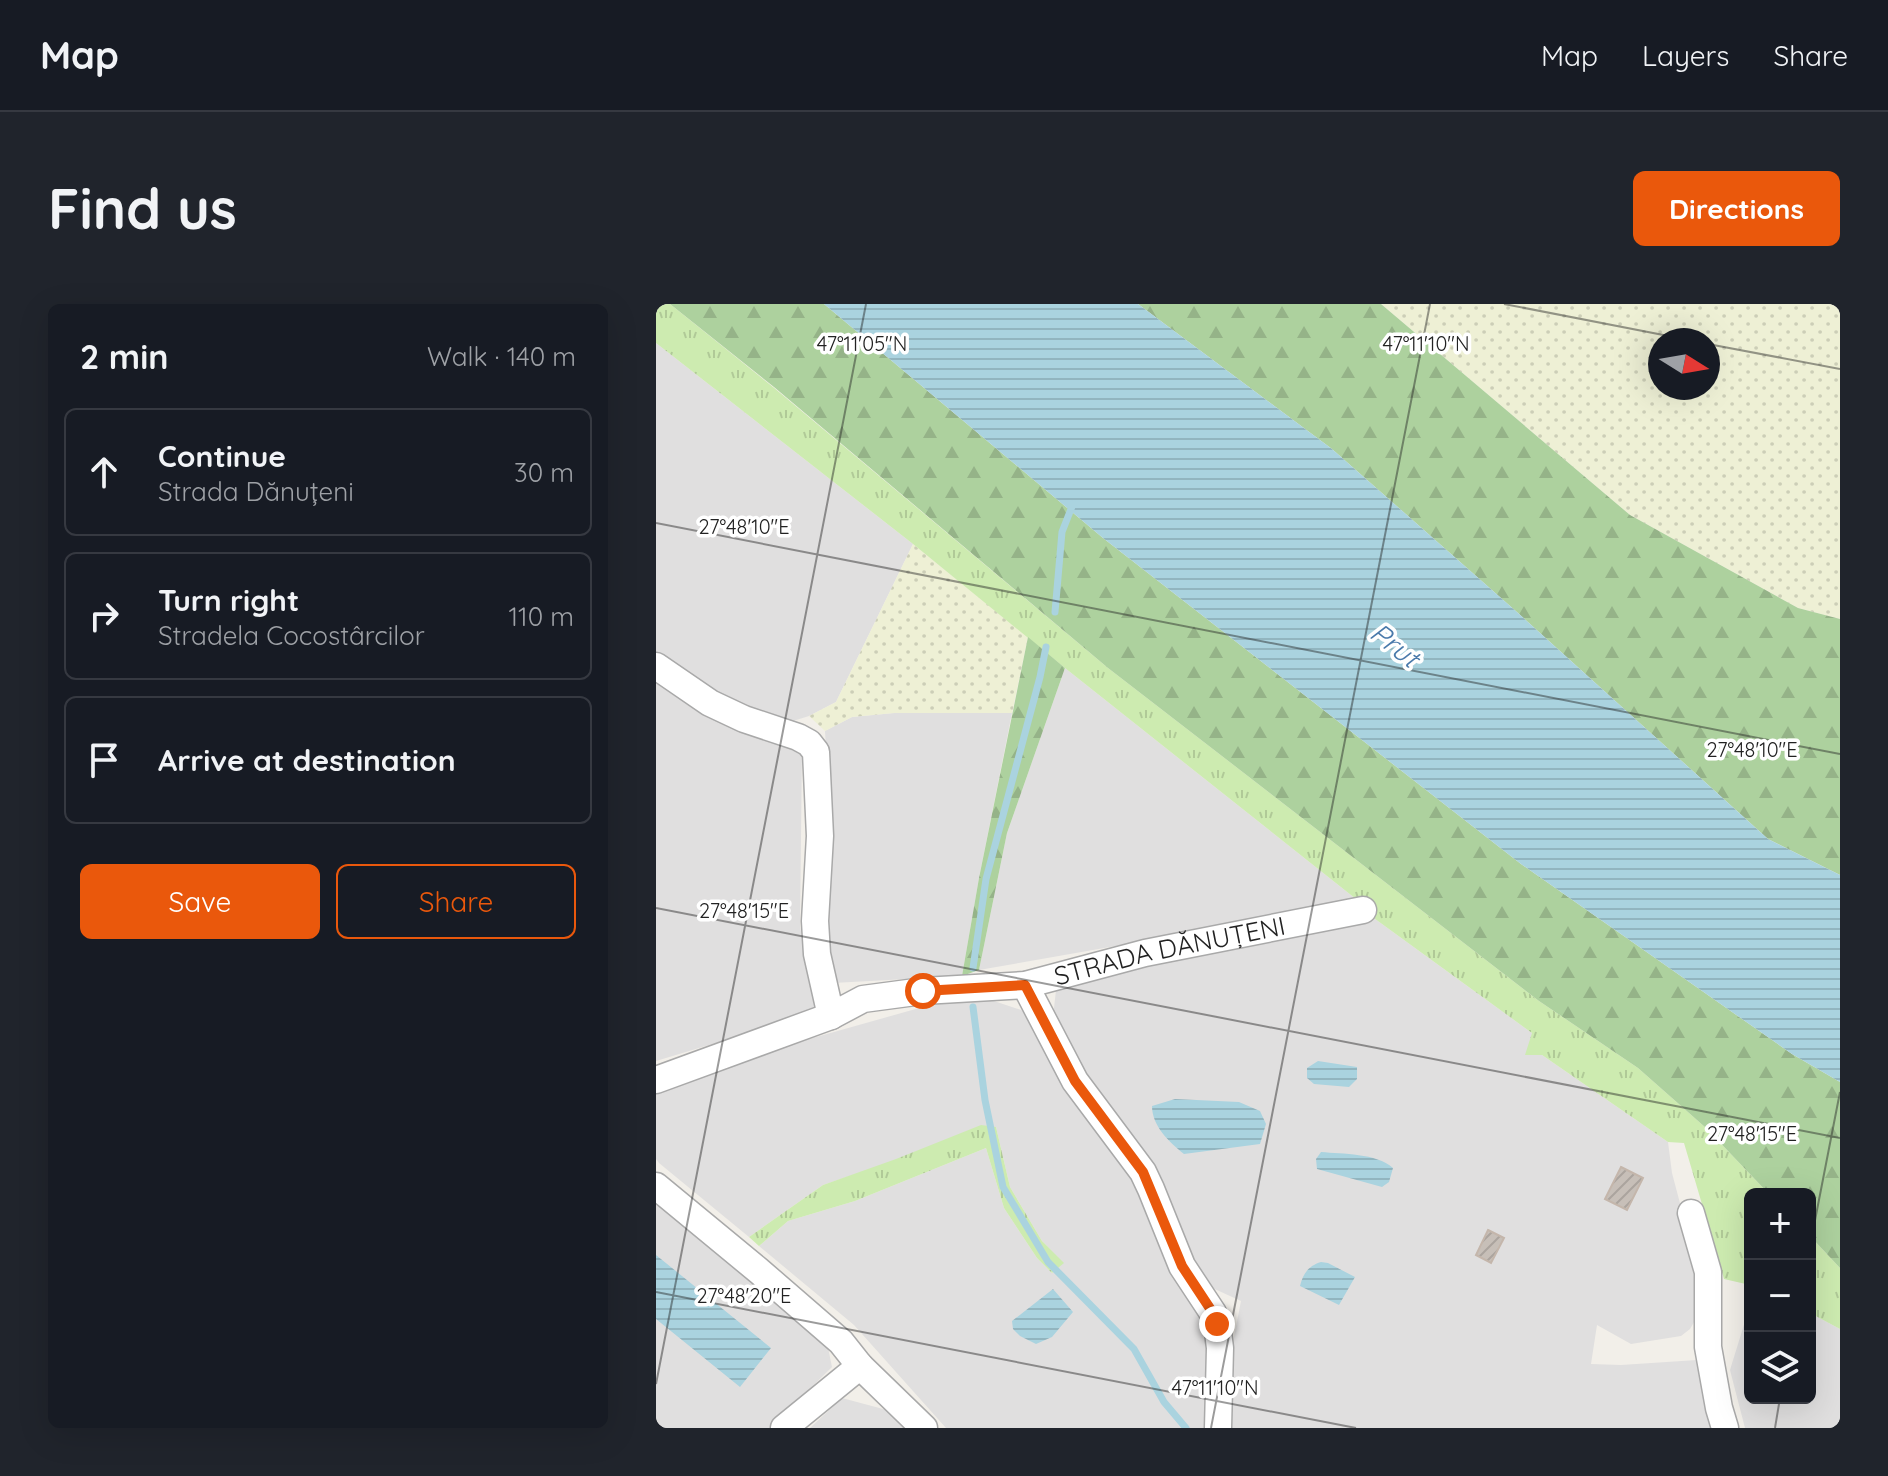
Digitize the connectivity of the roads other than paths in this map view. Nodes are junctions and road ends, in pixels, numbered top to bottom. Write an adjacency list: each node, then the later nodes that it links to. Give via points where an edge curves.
1 (656, 666): 4 (street, via 710,703 798,737 816,752 820,836 815,921)
2 (1363, 910): 3 (street, STRADA DĂNUȚENI, via 1145,953)
3 (1025, 985): 4 (street, STRADA DĂNUȚENI, via 863,999); 11 (street, via 1075,1081 1143,1172 1182,1266 1213,1313 1220,1348)
4 (831, 1016): 5 (street, STRADA DĂNUȚENI)
5 (656, 1080)
6 (656, 1186): 8 (street, via 806,1310)
7 (1691, 1213): 12 (street, via 1708,1272 1708,1347)
8 (860, 1366): 9 (street); 10 (street)
9 (784, 1428)
10 (924, 1428)
11 (1218, 1428)
12 (1725, 1428)

